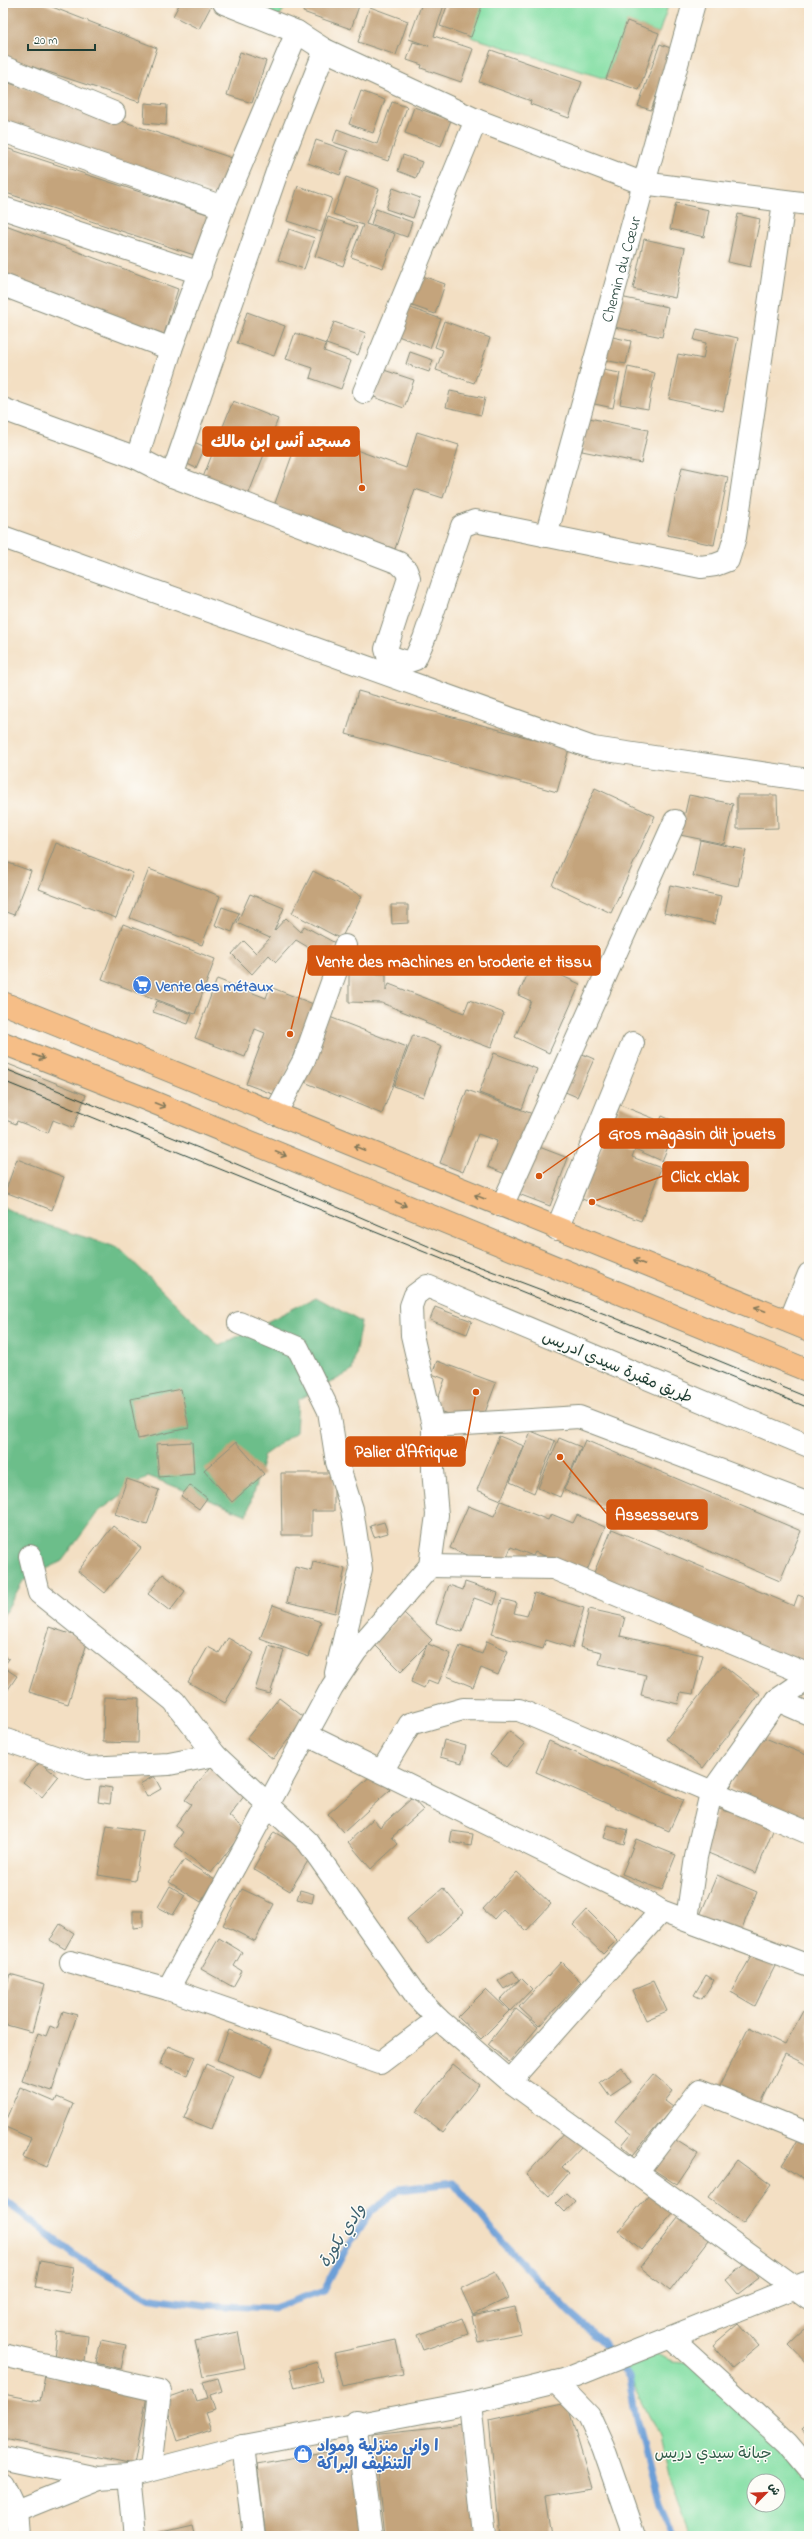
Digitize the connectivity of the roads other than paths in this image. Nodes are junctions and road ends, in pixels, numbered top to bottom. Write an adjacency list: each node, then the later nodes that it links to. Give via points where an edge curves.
1 (224, 3): 3 (street)
2 (694, 3): 9 (street, Chemin du Cœur)
3 (297, 32): 4 (street); 12 (street)
4 (325, 50): 7 (street); 20 (street, via 272,184)
5 (3, 66): 6 (street)
6 (114, 113)
7 (476, 120): 9 (street); 17 (street)
8 (3, 131): 12 (street)
9 (642, 183): 10 (street); 21 (street, Chemin du Cœur)
10 (784, 202): 11 (street); 21 (street, via 734,537 728,560 700,567)
11 (809, 204)
12 (223, 207): 14 (street)
13 (3, 208): 14 (street)
14 (200, 273): 16 (street)
15 (3, 285): 16 (street)
16 (172, 349): 19 (street)
17 (364, 392)
18 (3, 409): 19 (street)
19 (137, 458): 20 (street)
20 (172, 476): 21 (street, via 399,563 409,578 386,649 388,656 406,662 415,659 424,639 462,526 475,521)
21 (546, 536)
22 (3, 538): 23 (street, via 593,748)
23 (809, 780)
24 (675, 821): 30 (street)
25 (345, 946): 29 (street, via 304,1060)
26 (3, 1003): 29 (main road)
27 (3, 1043): 35 (main road, one-way to 35)
28 (633, 1043): 31 (street)
29 (275, 1114): 30 (main road, one-way to 29)
30 (502, 1206): 31 (main road)
31 (557, 1229): 34 (main road, one-way to 31)
32 (809, 1274): 34 (street)
33 (239, 1323): 43 (street, via 298,1348 329,1411 337,1462 352,1509 361,1569)
34 (800, 1325)
35 (809, 1371)
36 (433, 1426): 37 (street, طريق مقبرة سيدي ادريس, via 412,1335 411,1306 415,1295 427,1286); 38 (street, via 579,1417); 40 (street, via 433,1470 438,1515)
37 (809, 1446)
38 (809, 1504)
39 (30, 1556): 48 (street, via 39,1593 174,1700)
40 (430, 1566): 41 (street, via 553,1568); 43 (street, via 356,1651)
41 (809, 1674)
42 (809, 1678): 44 (street)
43 (332, 1687): 46 (street)
44 (777, 1700): 45 (street); 50 (street)
45 (809, 1714)
46 (307, 1735): 49 (street); 51 (street)
47 (3, 1739): 48 (street, via 87,1768 169,1764)
48 (215, 1755): 51 (street)
49 (382, 1771): 50 (street, via 410,1724 463,1709 519,1710); 53 (street)
50 (711, 1793): 52 (street); 54 (street, via 696,1856)
51 (269, 1804): 57 (street); 58 (street, via 308,1842 417,1997)
52 (809, 1833)
53 (661, 1911): 54 (street); 59 (street)
54 (687, 1919): 56 (street)
55 (71, 1962): 57 (street)
56 (809, 1966)
57 (168, 1989): 58 (street, via 380,2063)
58 (438, 2019): 59 (street)
59 (510, 2081): 61 (street)
60 (809, 2134): 61 (street, via 700,2090)
61 (636, 2174): 62 (street)
62 (804, 2289): 63 (street)
63 (672, 2338): 65 (street); 70 (street, via 787,2443)
64 (3, 2355): 71 (street, via 160,2391)
65 (560, 2381): 66 (street); 81 (street, via 589,2416 603,2447)
66 (470, 2403): 67 (street); 80 (street)
67 (356, 2422): 68 (street); 79 (street)
68 (243, 2446): 71 (street); 78 (street)
69 (3, 2458): 73 (street)
70 (809, 2468)
71 (151, 2470): 72 (street)
72 (129, 2476): 73 (street); 77 (street)
73 (98, 2478): 75 (street)
74 (3, 2484): 75 (street)
75 (9, 2512): 76 (street)
76 (18, 2536)
77 (135, 2536)
78 (254, 2536)
79 (371, 2536)
80 (484, 2536)
81 (634, 2536)

